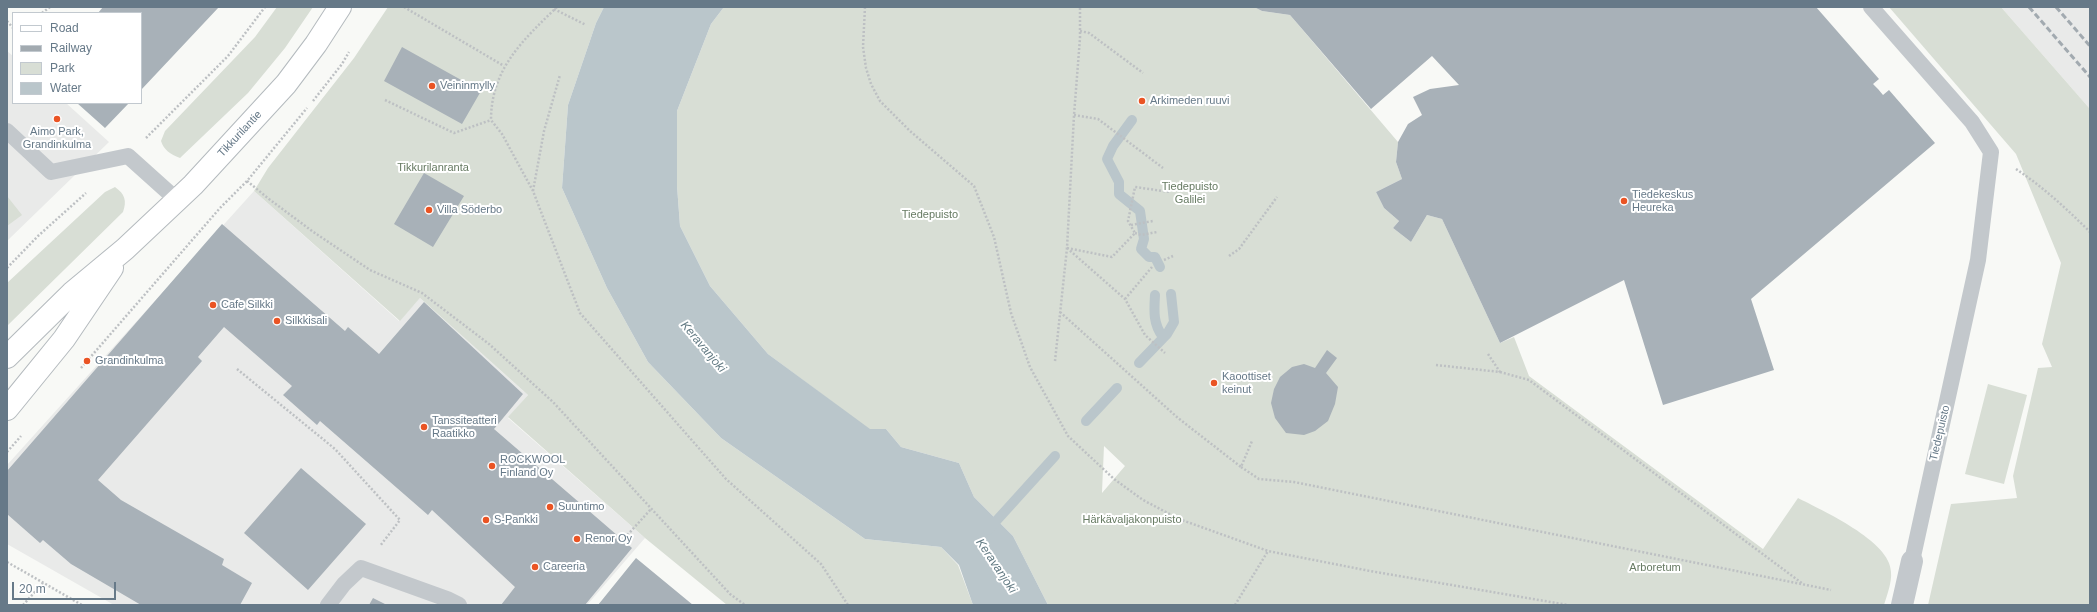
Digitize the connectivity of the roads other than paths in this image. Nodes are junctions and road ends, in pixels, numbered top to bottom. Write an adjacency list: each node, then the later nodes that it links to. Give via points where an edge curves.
1 (340, 7): 4 (main road, Tikkurilantie, via 286,84)
2 (1871, 7): 8 (lane, Tiedepuisto, via 1972,122 1991,152 1978,260)
3 (7, 131): 4 (lane, via 51,172 128,156)
4 (178, 200): 5 (main road, Tikkurilantie)
5 (125, 249): 6 (main road, Tikkurilantie, via 72,292); 7 (main road, Tikkurilantie, via 64,339)
6 (7, 357)
7 (7, 409)
8 (1912, 561): 11 (street, Tiedepuisto)
9 (328, 605): 10 (lane, via 344,584 362,568)
10 (459, 605)
11 (1902, 605)

